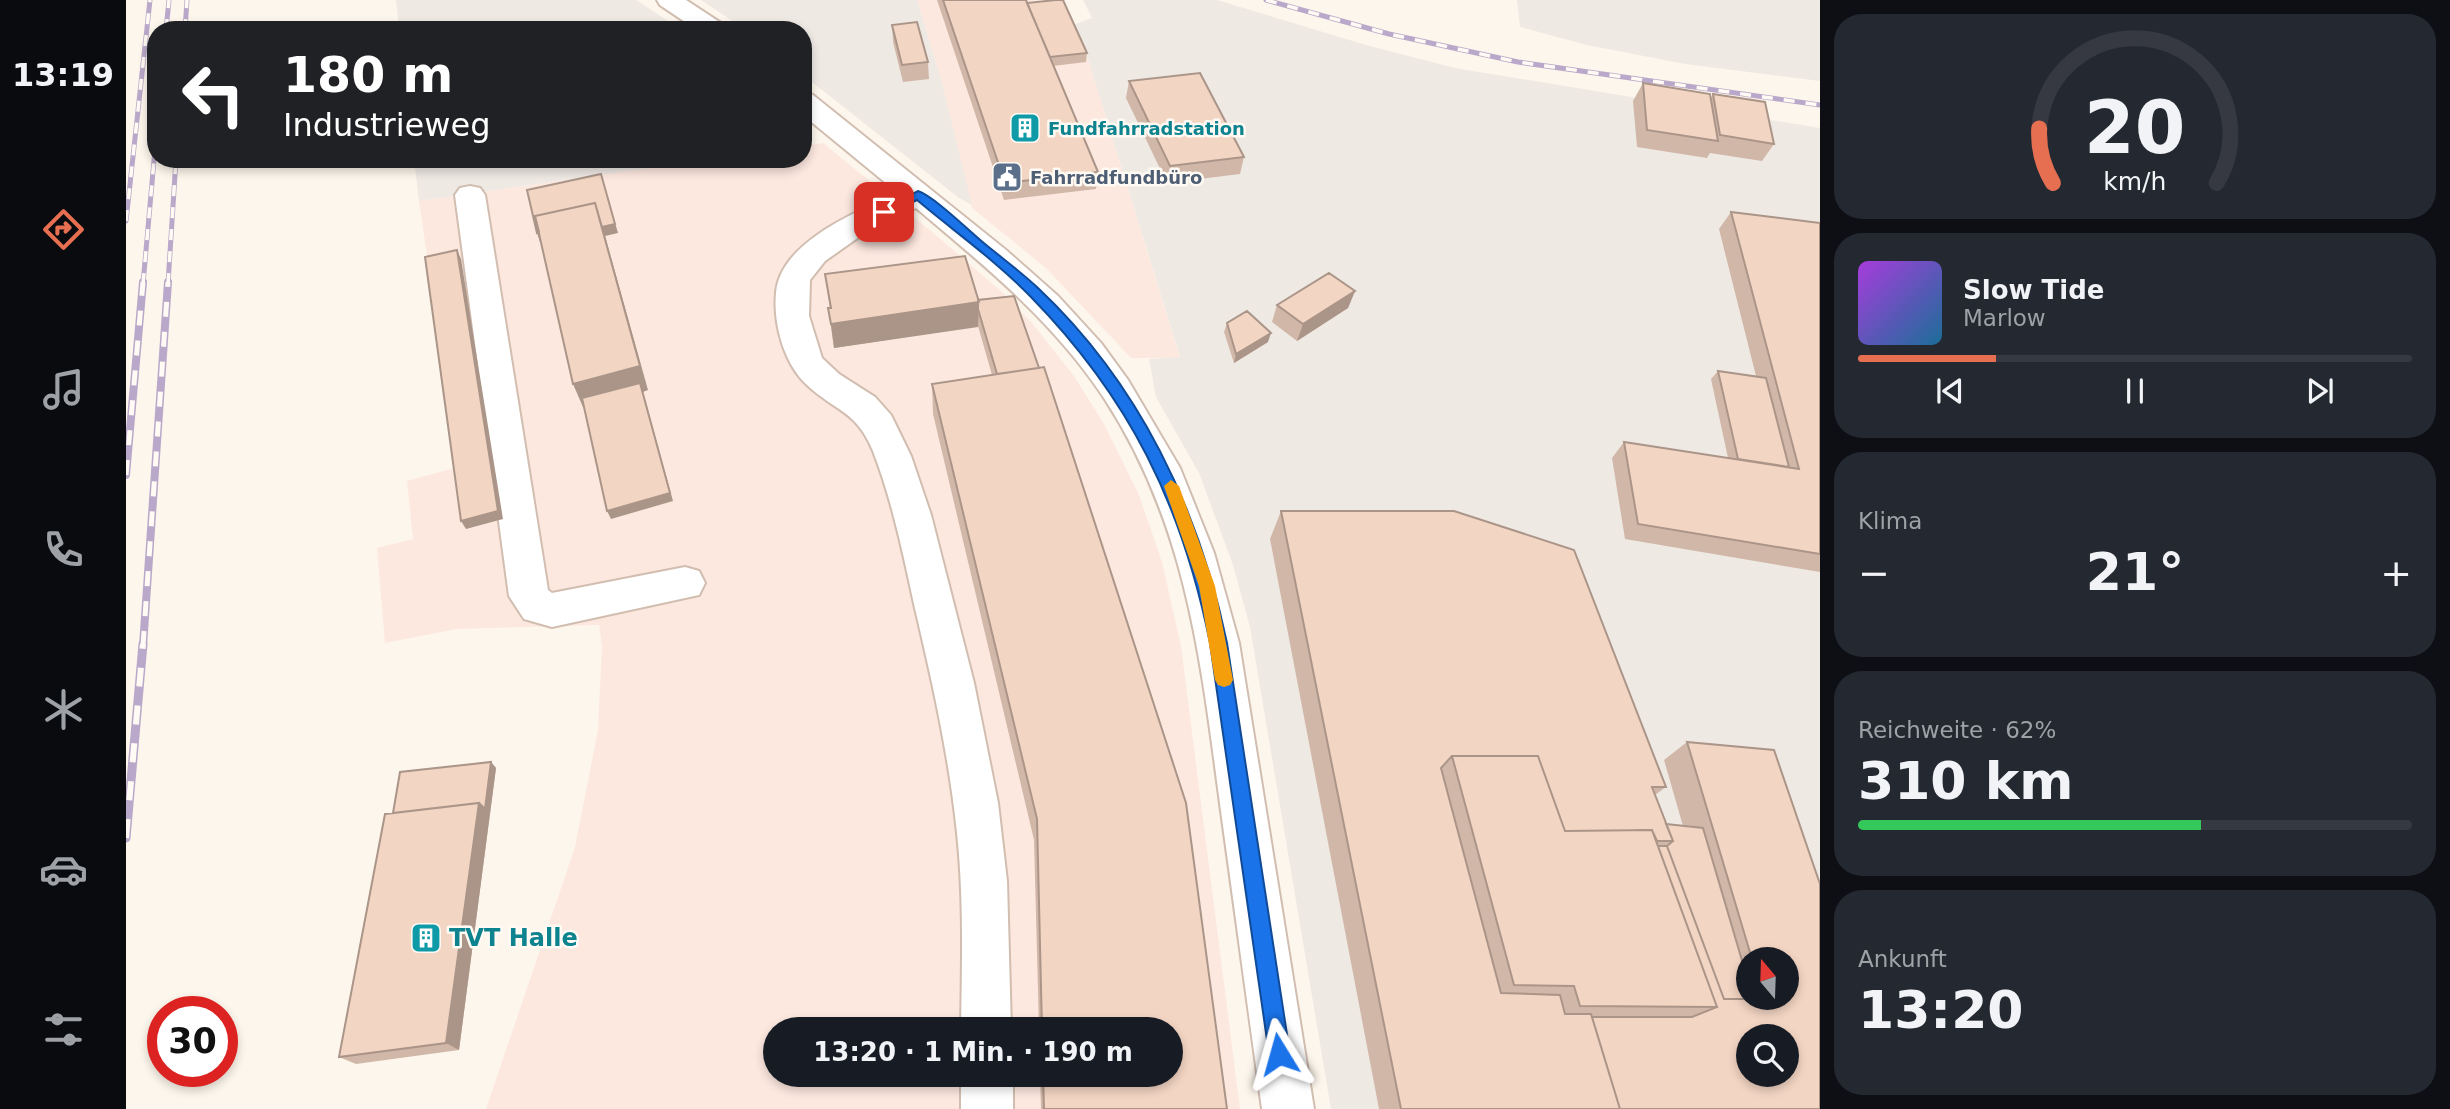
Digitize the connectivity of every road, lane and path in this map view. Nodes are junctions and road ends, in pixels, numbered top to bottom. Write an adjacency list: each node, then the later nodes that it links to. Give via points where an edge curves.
1 (669, 0): 2 (street)
2 (701, 21)
3 (812, 108): 5 (street)
4 (470, 195): 6 (street, via 529,596 538,607 552,610)
5 (918, 195): 7 (street, via 848,230 814,254 794,278 791,306 800,349 816,374 864,405 885,436 916,533 950,669 980,834); 10 (street, via 1017,276 1079,339 1120,393 1171,486 1207,586 1219,643)
6 (685, 583)
7 (986, 1017)
8 (987, 1087): 9 (street)
9 (987, 1109)
10 (1287, 1109)

